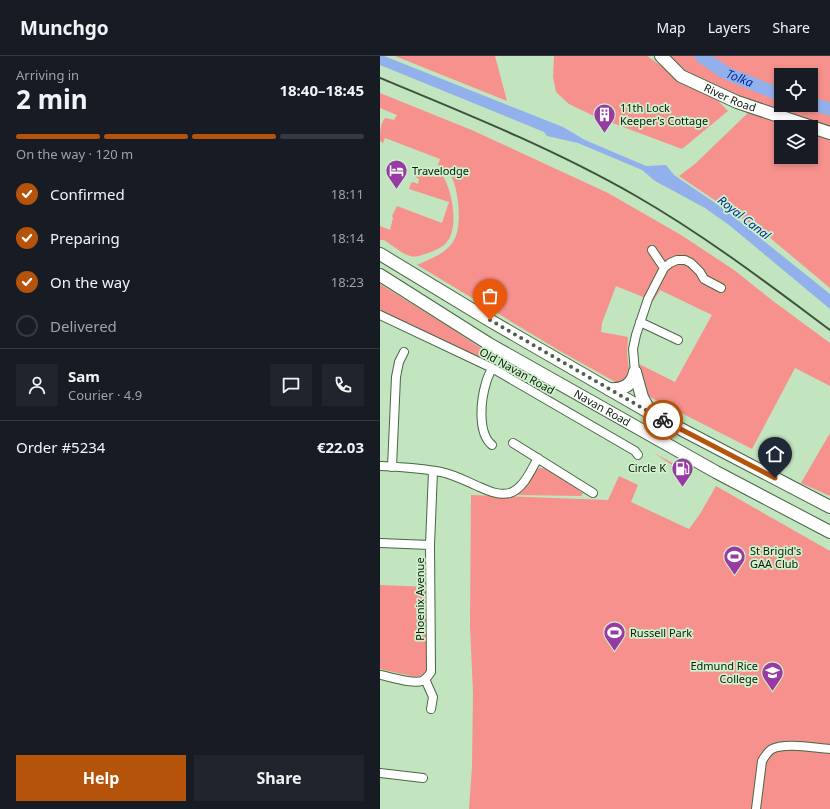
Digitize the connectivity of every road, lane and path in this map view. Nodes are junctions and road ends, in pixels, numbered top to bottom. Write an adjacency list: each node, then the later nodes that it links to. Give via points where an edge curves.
1 (661, 56): 2 (main road, River Road, via 681,76 737,102)
2 (830, 133)
3 (652, 250): 5 (street)
4 (380, 254): 14 (main road, Navan Road)
5 (664, 268): 7 (street, via 670,263 685,260 691,263 704,279); 9 (street, via 648,299)
6 (380, 275): 25 (main road, Navan Road, via 496,348)
7 (721, 288)
8 (380, 315): 12 (street, Old Navan Road)
9 (640, 322): 10 (street); 13 (street, via 633,349)
10 (678, 340)
11 (404, 352): 21 (street, via 396,377)
12 (492, 368): 17 (street, via 486,381 482,403 485,437); 18 (street, Old Navan Road)
13 (635, 372): 14 (main road, via 628,386); 15 (main road, via 642,397)
14 (609, 389): 15 (main road, Navan Road)
15 (652, 414): 24 (main road, Navan Road)
16 (513, 443): 19 (street)
17 (492, 445)
18 (638, 455)
19 (538, 458): 22 (street, via 518,489 500,494 451,475); 23 (street)
20 (380, 466): 21 (street)
21 (392, 467): 22 (street)
22 (433, 471): 29 (street, Phoenix Avenue)
23 (593, 493)
24 (830, 506)
25 (783, 508): 26 (main road, Navan Road); 27 (main road)
26 (830, 532)
27 (830, 536)
28 (380, 543): 29 (street)
29 (430, 545): 31 (street, Phoenix Avenue, via 431,672)
30 (380, 674): 31 (street, via 411,681)
31 (425, 679): 32 (street, via 433,697)
32 (431, 709)
33 (830, 749): 36 (street, via 784,746 773,748 762,761)
34 (380, 773): 35 (street)
35 (423, 778)
36 (756, 809)

